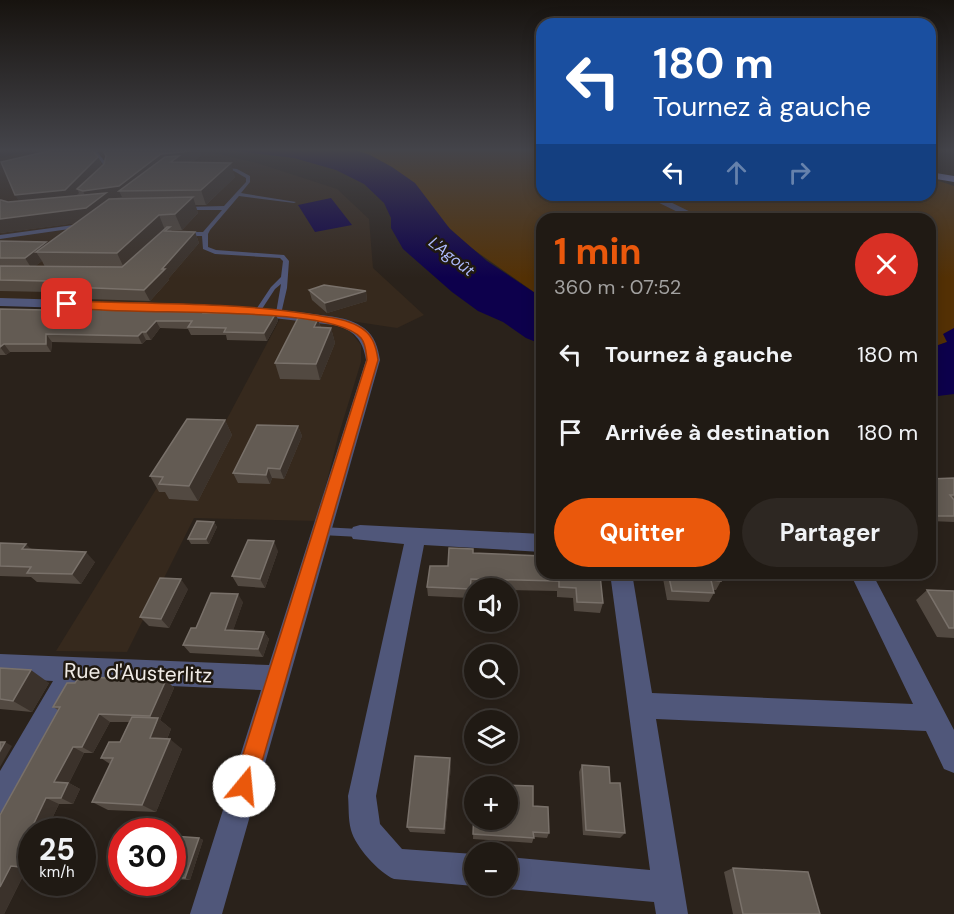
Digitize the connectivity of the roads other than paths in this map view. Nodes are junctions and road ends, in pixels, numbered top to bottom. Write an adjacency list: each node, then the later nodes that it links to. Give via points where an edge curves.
1 (238, 194): 3 (lane); 4 (lane)
2 (661, 201): 6 (street)
3 (294, 202)
4 (226, 208): 5 (lane); 9 (lane)
5 (174, 209)
6 (687, 213)
7 (88, 226): 10 (lane)
8 (181, 234): 9 (lane)
9 (204, 234): 13 (lane, via 209,251 282,256 286,261)
10 (13, 235): 11 (lane); 12 (lane)
11 (0, 237)
12 (5, 244)
13 (284, 277): 15 (lane); 16 (lane)
14 (0, 302): 15 (street)
15 (258, 311): 16 (street)
16 (279, 312): 17 (street, via 355,328 371,348 373,360)
17 (321, 531): 18 (lane); 25 (street)
18 (360, 533): 19 (street)
19 (416, 535): 20 (street); 30 (street, via 362,796 366,830 394,864)
20 (536, 543)
21 (622, 579): 26 (street)
22 (864, 579): 27 (street)
23 (0, 666): 24 (street, Rue d'Austerlitz)
24 (73, 670): 25 (street, Rue d'Austerlitz); 29 (street)
25 (276, 678): 33 (street)
26 (640, 705): 27 (street); 32 (street)
27 (933, 718): 28 (street)
28 (954, 759)
29 (0, 799)
30 (464, 869)
31 (518, 875): 32 (street)
32 (670, 900)
33 (206, 914)

